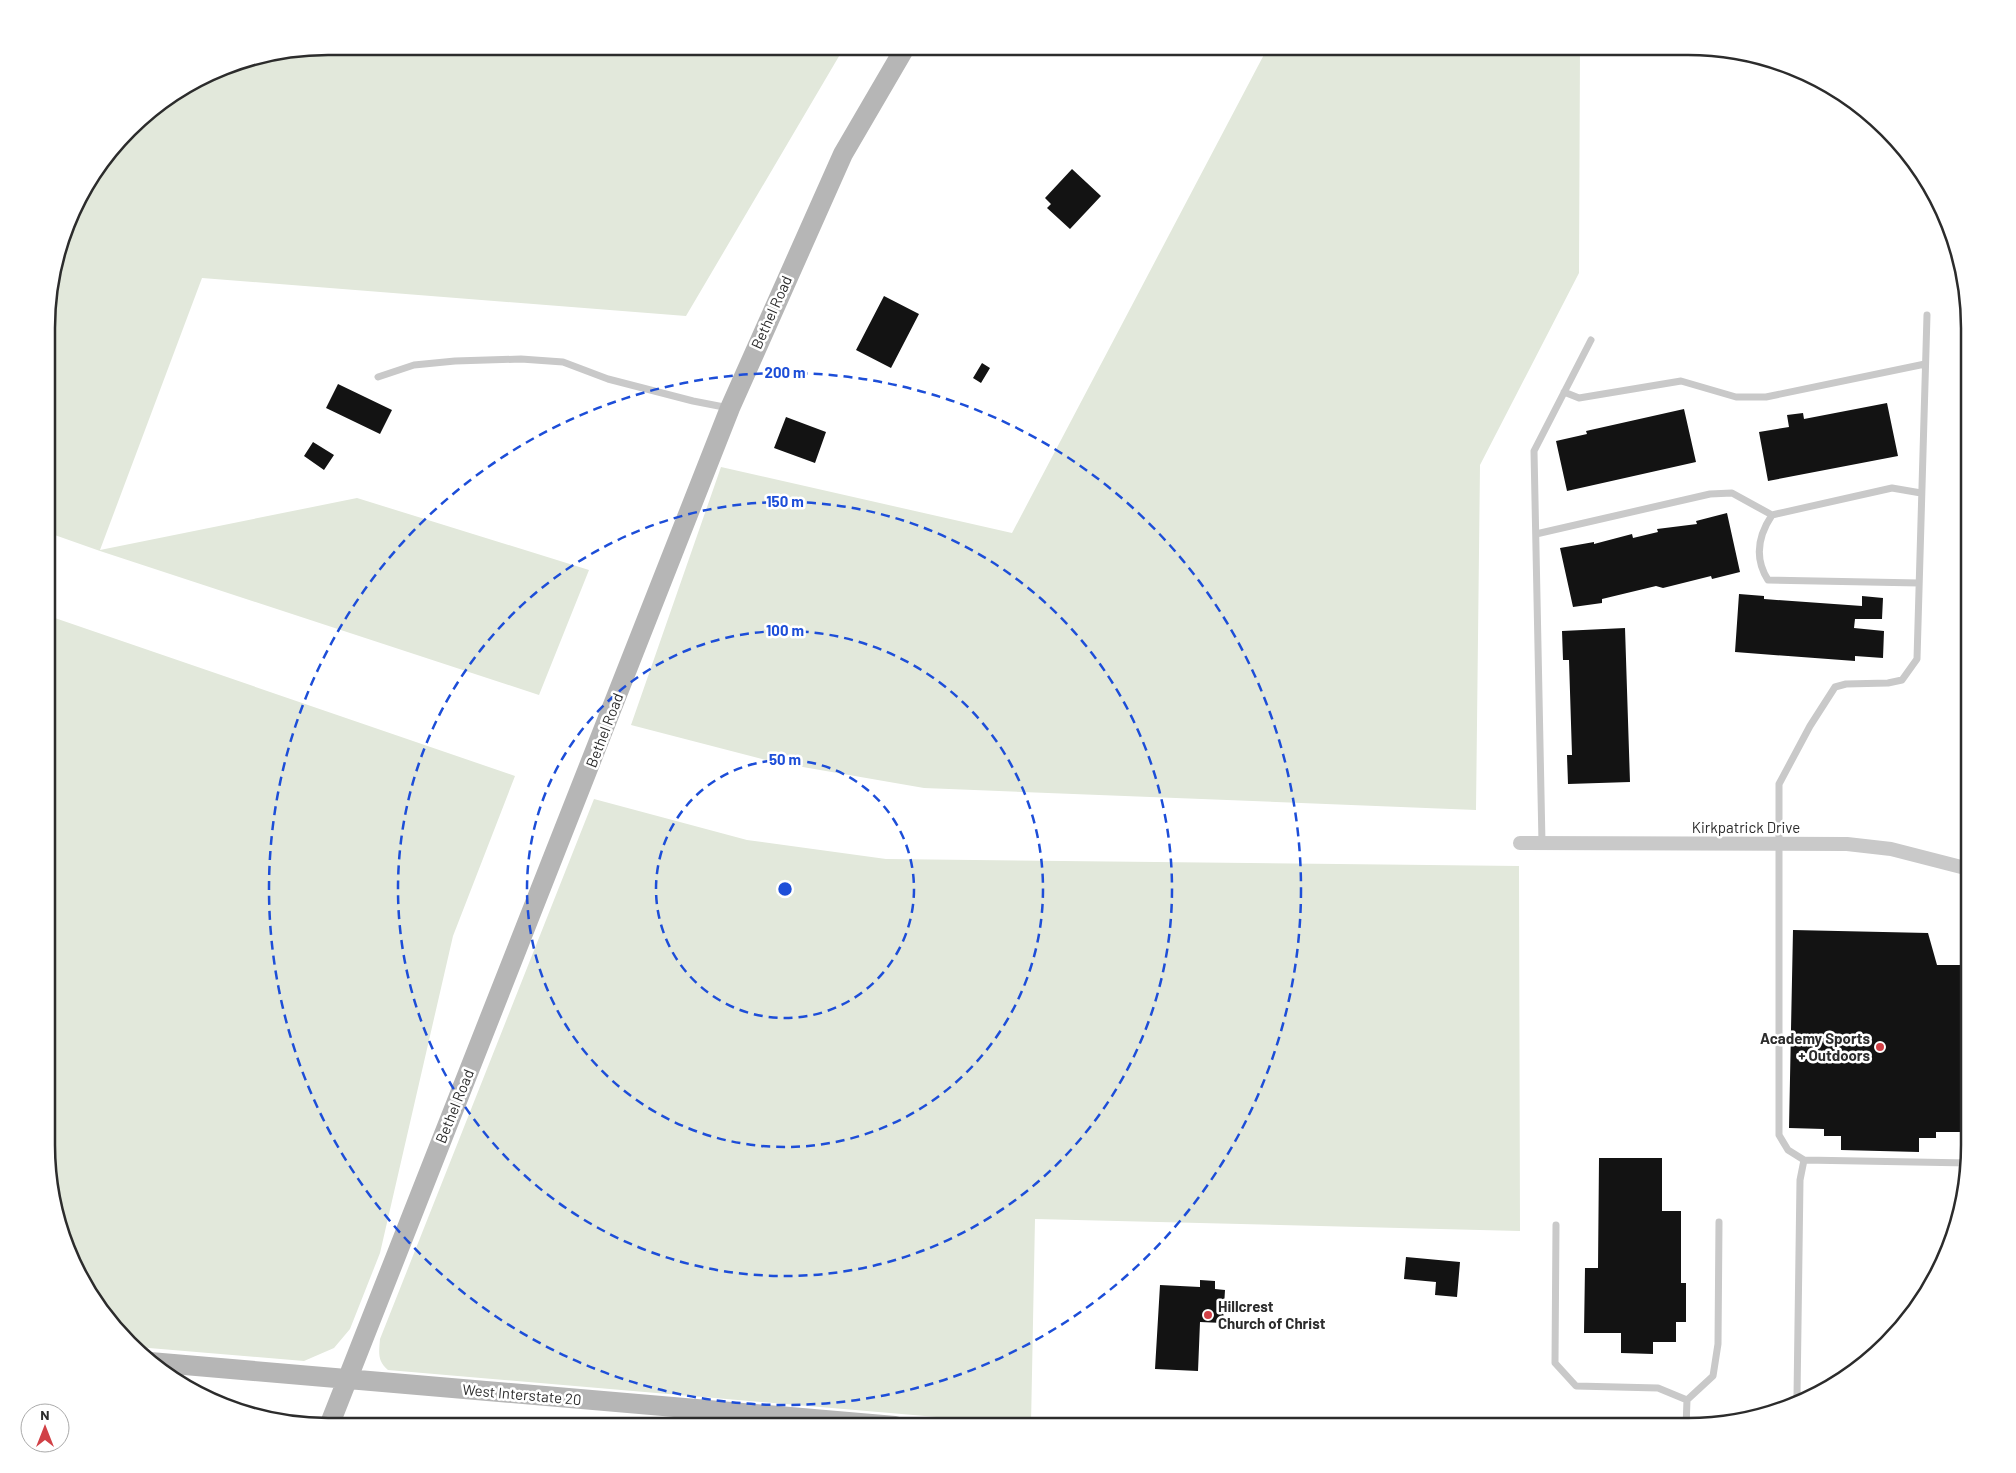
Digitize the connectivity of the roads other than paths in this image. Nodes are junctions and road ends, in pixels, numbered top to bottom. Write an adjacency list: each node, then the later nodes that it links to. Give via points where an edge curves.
1 (901, 55): 7 (main road, Bethel Road, via 843,154)
2 (1927, 315): 4 (lane)
3 (1592, 340): 6 (lane)
4 (1925, 364): 6 (lane, via 1766,397 1736,397 1681,381 1579,398); 8 (lane)
5 (378, 377): 7 (lane, via 414,365 454,361 521,359 563,362 608,379)
6 (1564, 392): 10 (lane, via 1534,451)
7 (730, 408): 21 (main road, Bethel Road)
8 (1922, 493): 9 (lane, via 1892,488); 11 (lane)
9 (1772, 515): 10 (lane, via 1732,493 1710,494); 11 (lane, via 1762,530 1758,550 1761,569 1768,580)
10 (1536, 534): 13 (lane)
11 (1919, 583): 14 (lane, via 1917,658 1902,680 1835,687 1779,784)
12 (1520, 843): 13 (street, Kirkpatrick Drive)
13 (1542, 843): 14 (street, Kirkpatrick Drive)
14 (1777, 844): 15 (street, Kirkpatrick Drive, via 1890,849); 16 (lane, via 1779,1135 1788,1150)
15 (1961, 867)
16 (1804, 1160): 17 (lane); 22 (lane, via 1800,1190)
17 (1960, 1163)
18 (1719, 1222): 23 (lane, via 1718,1344 1713,1376)
19 (1556, 1225): 23 (lane, via 1556,1363 1576,1386 1658,1388)
20 (164, 1363): 21 (main road, West Interstate 20)
21 (346, 1378): 24 (main road, Bethel Road); 25 (main road, West Interstate 20)
22 (1797, 1395)
23 (1687, 1400): 26 (lane)
24 (332, 1418)
25 (804, 1418)
26 (1686, 1418)

